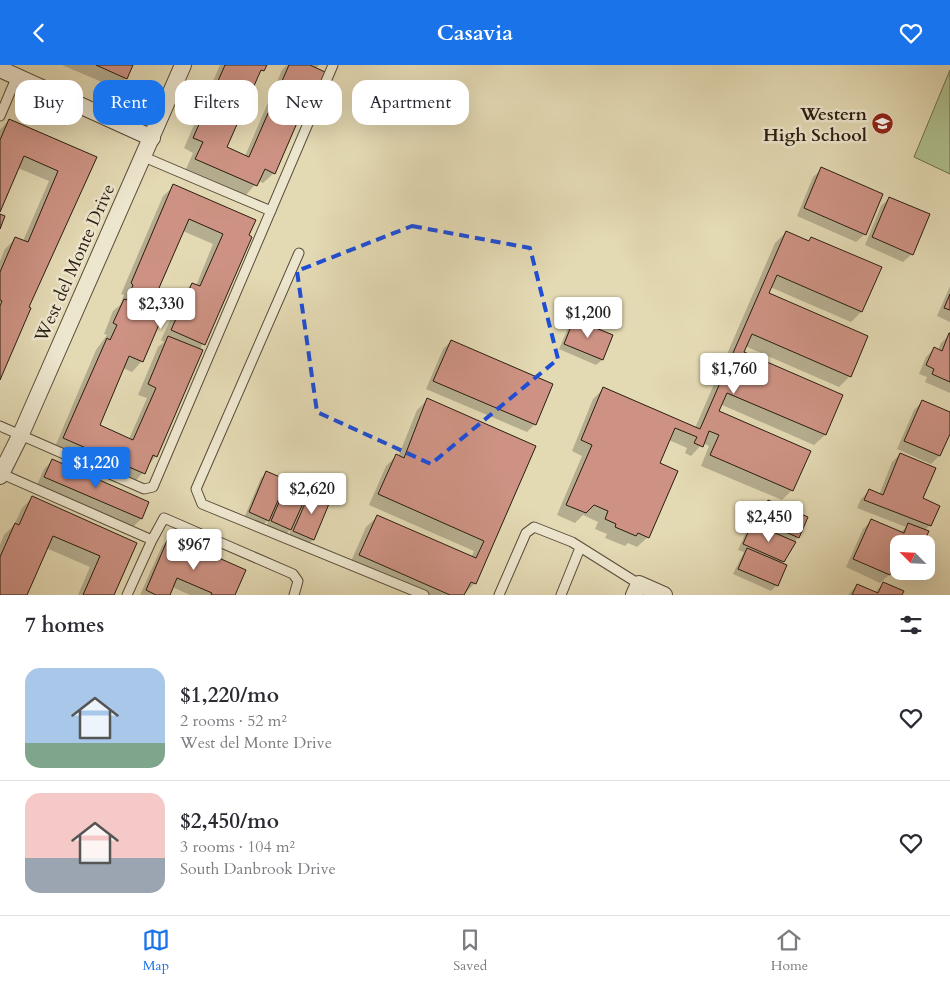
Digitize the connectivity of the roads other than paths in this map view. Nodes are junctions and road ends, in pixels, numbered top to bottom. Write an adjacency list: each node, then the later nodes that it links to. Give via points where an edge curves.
1 (183, 65): 6 (street, West del Monte Drive)
2 (333, 65): 8 (lane)
3 (0, 69): 4 (street)
4 (17, 76): 5 (lane); 6 (street)
5 (0, 116)
6 (152, 137): 7 (street, West del Monte Drive)
7 (144, 157): 8 (lane); 11 (street, West del Monte Drive)
8 (271, 211): 11 (lane, via 153,487 144,489)
9 (299, 253): 18 (lane, via 196,489 202,504)
10 (0, 426): 11 (lane)
11 (21, 435): 12 (street, West del Monte Drive)
12 (1, 474): 13 (lane)
13 (152, 539): 16 (lane); 17 (lane, via 164,517 293,574 298,581)
14 (580, 548): 15 (lane); 19 (lane, via 534,527 526,533); 20 (lane)
15 (637, 590): 21 (street)
16 (127, 595)
17 (294, 595)
18 (424, 595)
19 (499, 595)
20 (561, 595)
21 (664, 595)

